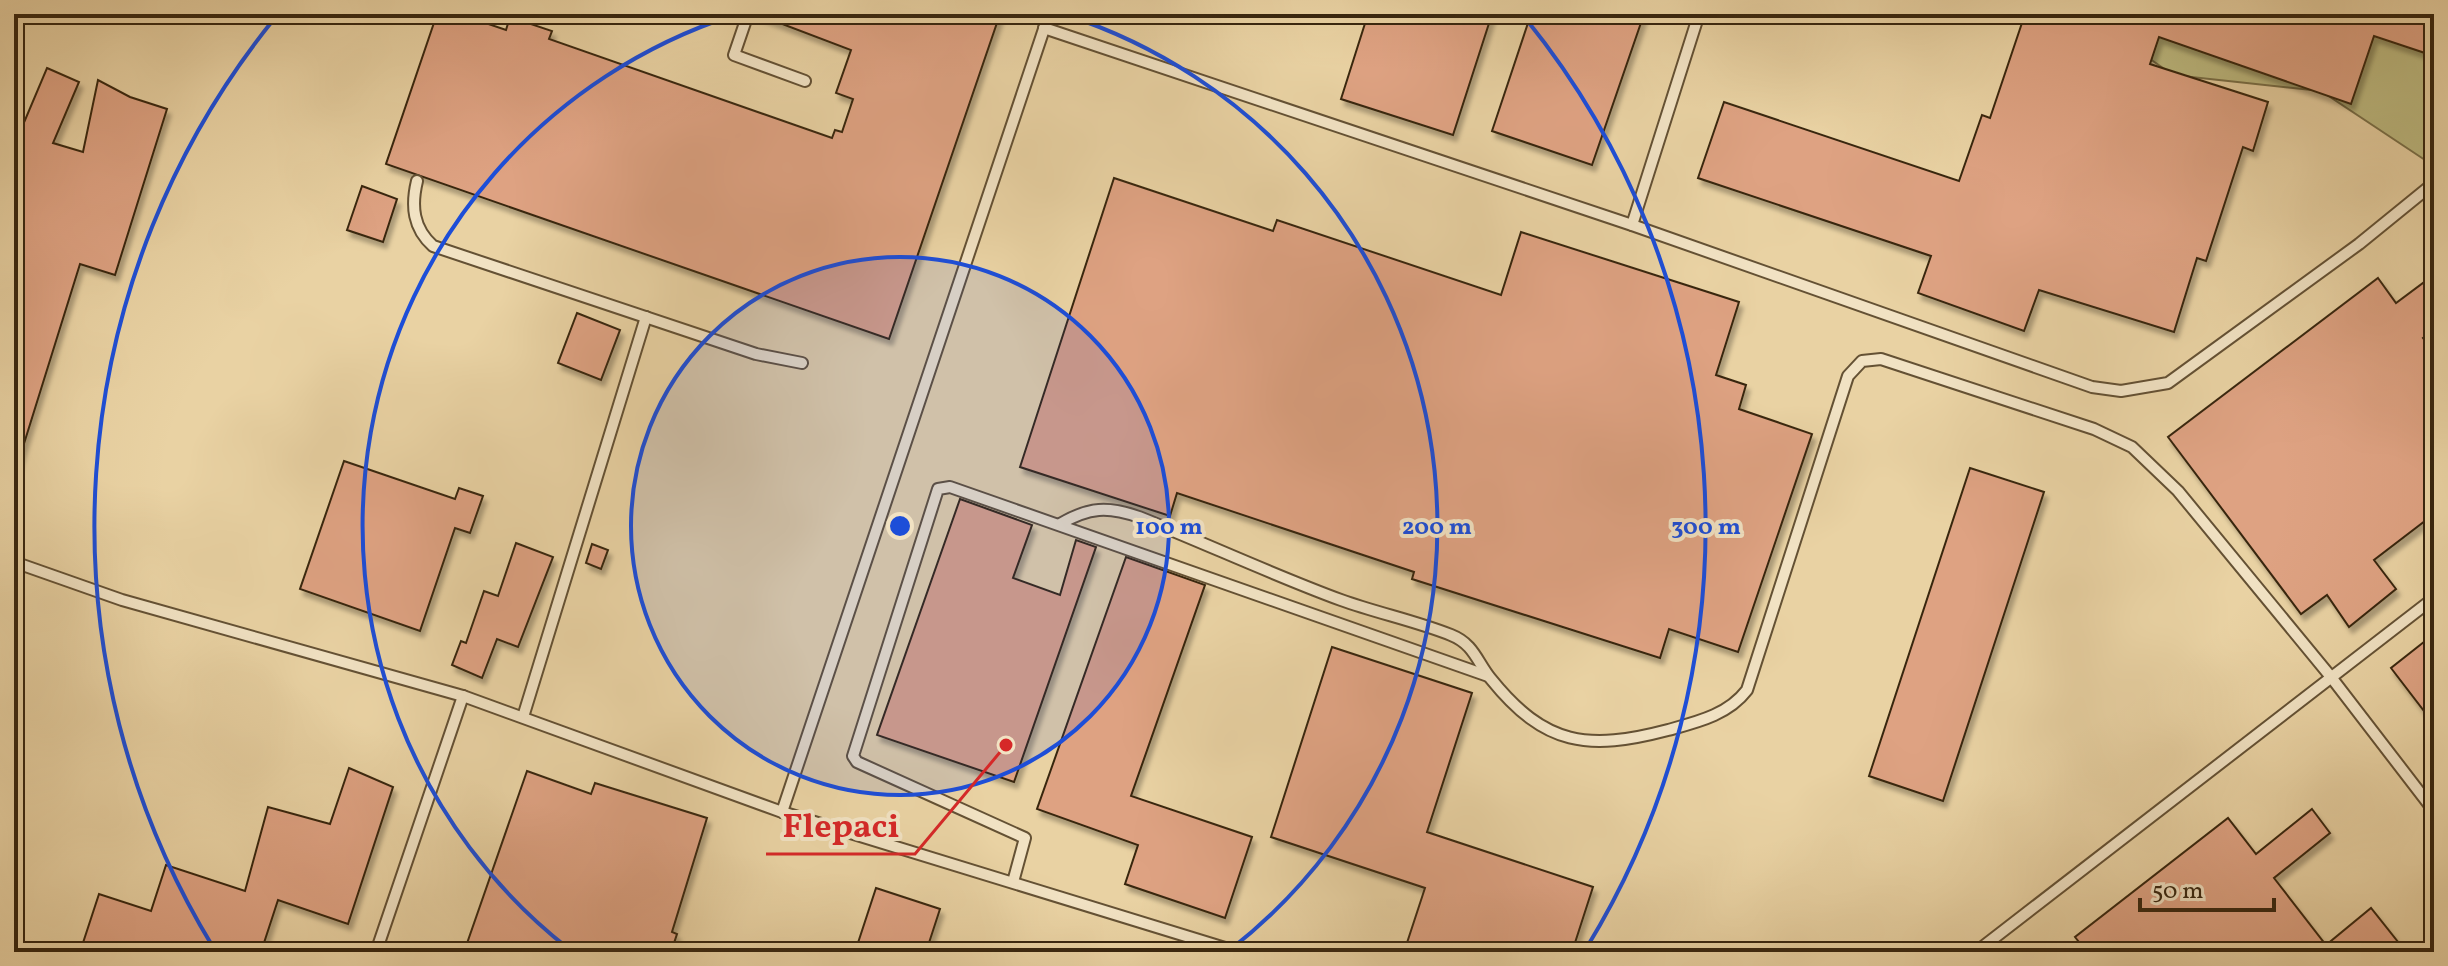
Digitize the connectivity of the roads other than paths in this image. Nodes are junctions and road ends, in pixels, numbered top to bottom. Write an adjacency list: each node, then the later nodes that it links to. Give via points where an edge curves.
1 (748, 14): 5 (lane, via 734,55)
2 (1049, 14): 4 (lane)
3 (1699, 14): 8 (lane)
4 (1044, 28): 8 (lane); 19 (lane)
5 (805, 81)
6 (417, 181): 9 (lane, via 414,214 420,232 433,246)
7 (2434, 183): 8 (lane, via 2168,383 2121,391 2092,387)
8 (1632, 225)
9 (646, 317): 10 (lane, via 756,354); 17 (lane)
10 (802, 363)
11 (1060, 524): 14 (lane); 14 (lane, via 1091,508 1139,517 1342,600 1452,635 1478,655); 20 (lane, via 950,487 938,489 853,750 857,762 1025,838)
12 (14, 562): 16 (lane, via 122,600)
13 (2434, 598): 15 (lane)
14 (1488, 676): 15 (lane, via 1517,708 1572,740 1605,744 1686,725 1738,703 1755,671 1848,376 1870,359 1983,391 2132,447 2178,491)
15 (2331, 677): 18 (lane); 23 (lane)
16 (463, 696): 17 (lane); 21 (lane)
17 (523, 717): 19 (lane)
18 (2434, 811)
19 (782, 812): 20 (lane)
20 (1013, 882): 22 (lane)
21 (376, 952)
22 (1238, 952)
23 (1976, 952)

